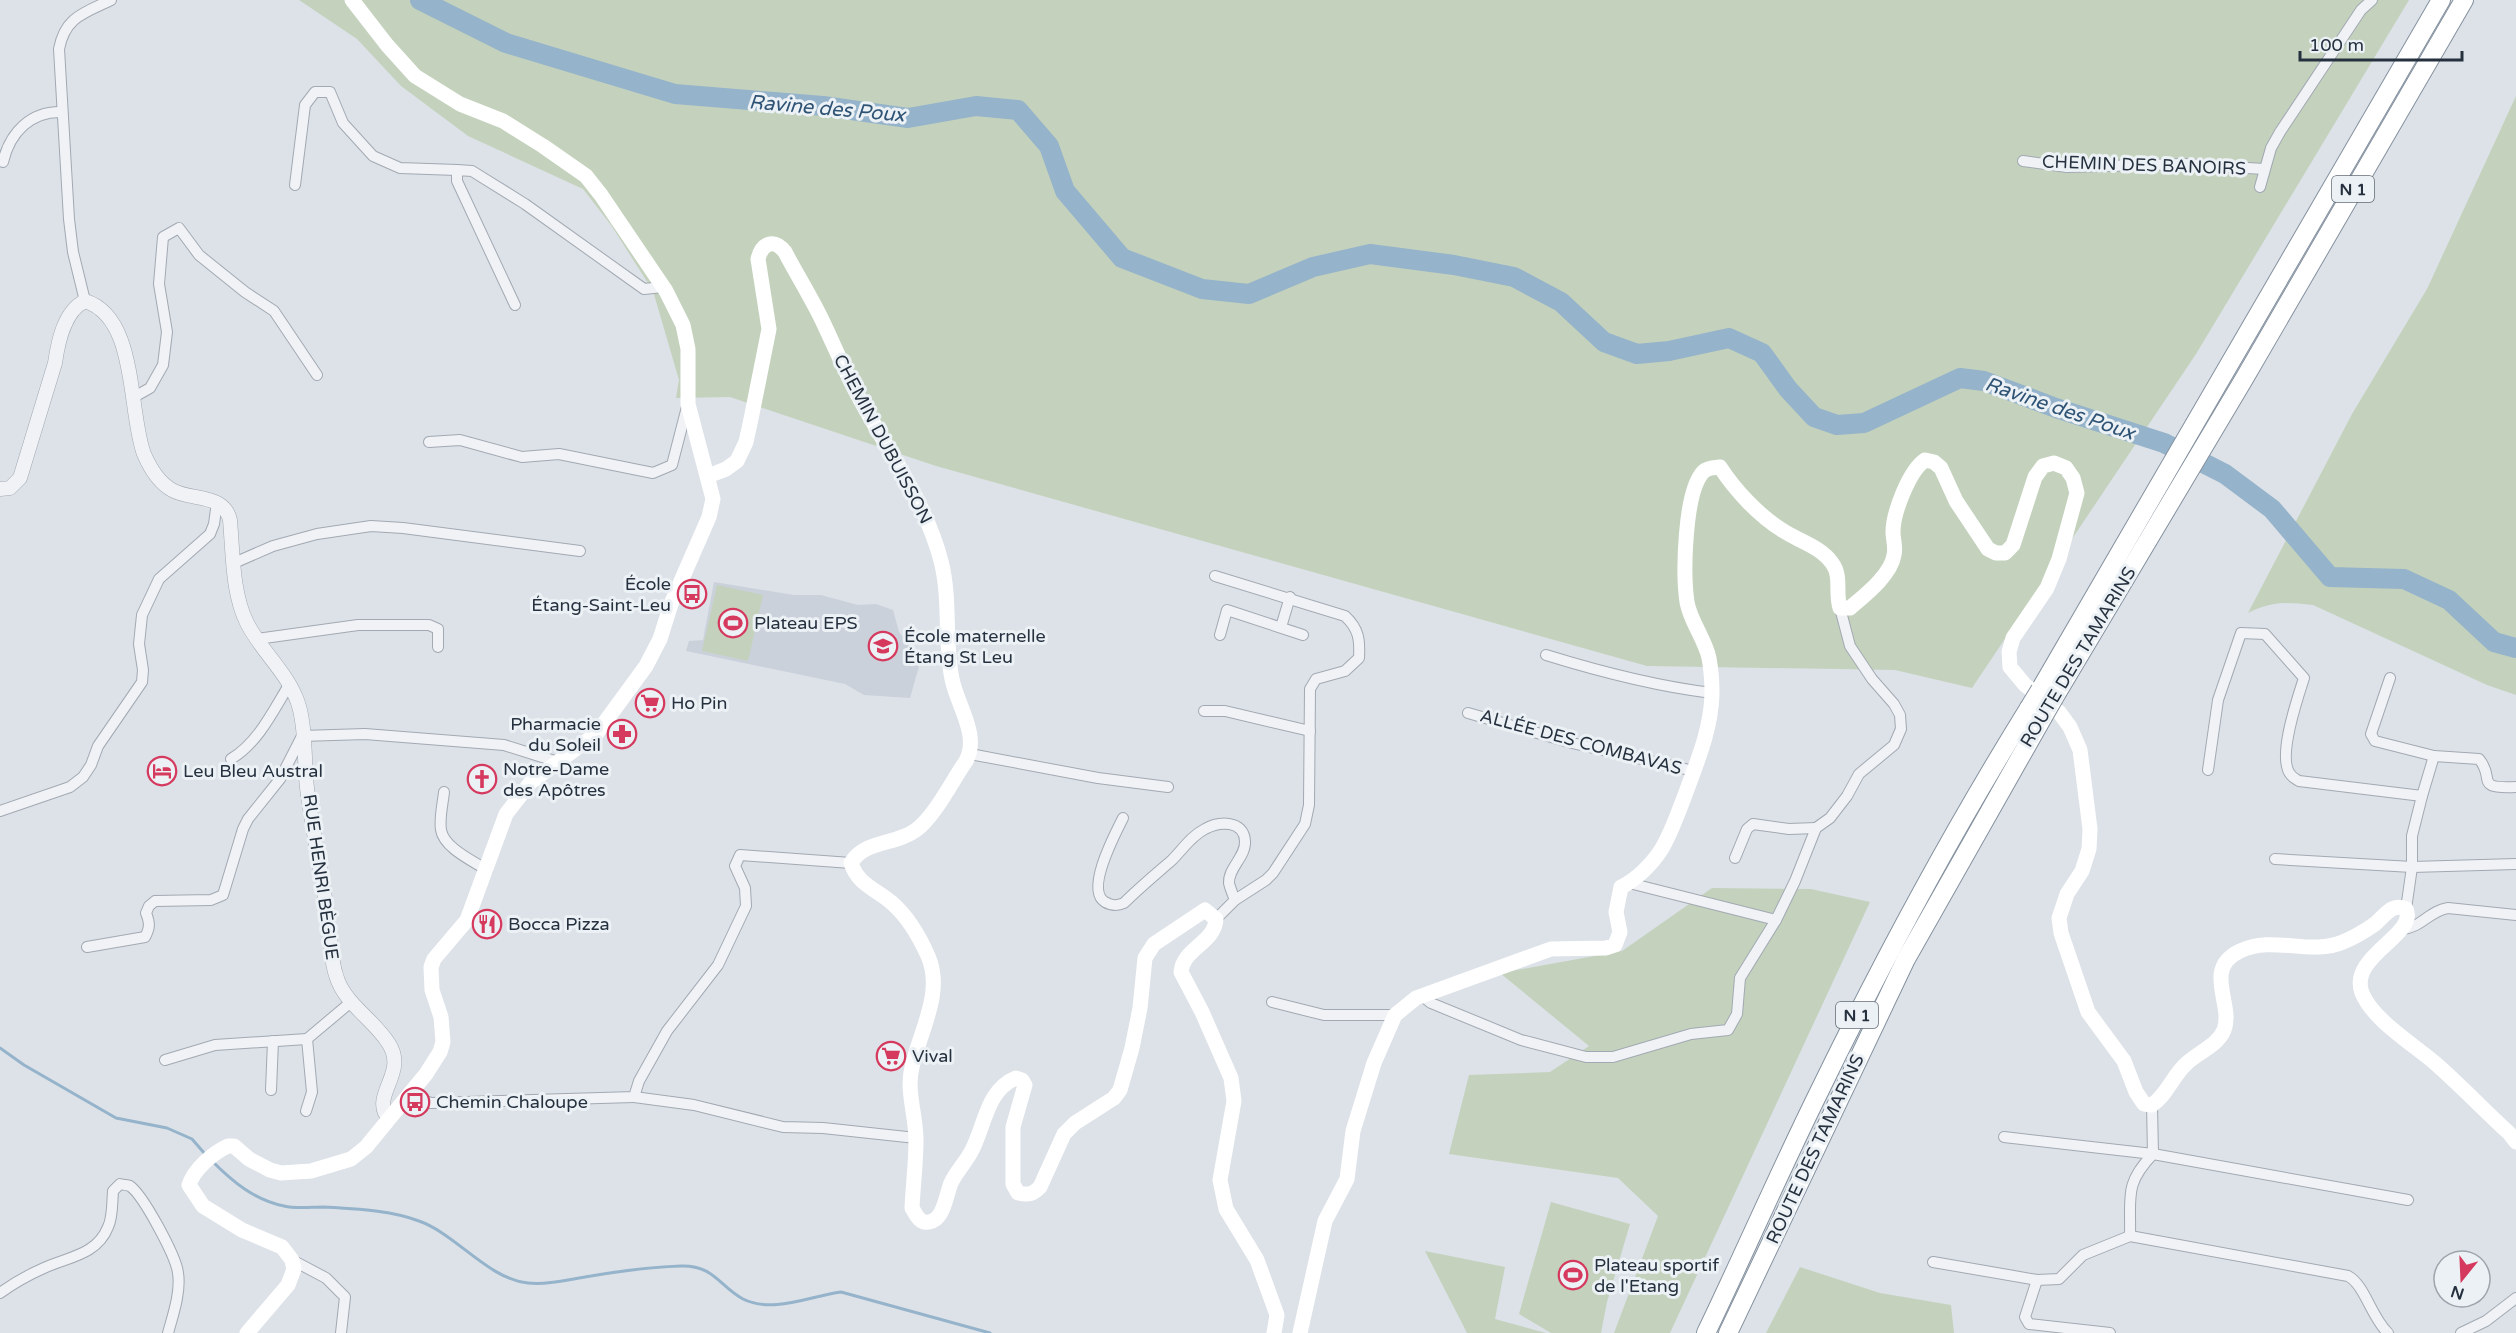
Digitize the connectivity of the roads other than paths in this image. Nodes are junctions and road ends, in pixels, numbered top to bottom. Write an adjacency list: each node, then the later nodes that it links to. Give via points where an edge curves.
1 (111, 0): 6 (street, via 81,14 62,36 59,49)
2 (352, 0): 13 (main road, via 415,76 460,104 503,121 586,176)
3 (2372, 0): 9 (street, CHEMIN DES BANOIRS, via 2309,86 2271,148)
4 (2441, 0): 23 (highway, ROUTE DES TAMARINS / N 1, via 2226,369)
5 (2464, 0): 23 (highway, ROUTE DES TAMARINS / N 1, via 2244,379)
6 (63, 112): 8 (street, via 30,120 11,141); 14 (street, via 73,252)
7 (2023, 161): 9 (street, CHEMIN DES BANOIRS, via 2067,166 2184,164)
8 (3, 162)
9 (2264, 169): 12 (street, CHEMIN DES BANOIRS)
10 (457, 170): 11 (street, via 400,168 373,156 344,123 330,92 315,92 305,105); 13 (street, via 472,171 525,204 644,289); 15 (street, via 457,181)
11 (296, 185)
12 (2260, 187)
13 (663, 287): 18 (main road, via 685,333)
14 (86, 301): 17 (street, via 106,313 118,333); 21 (street, via 70,314 58,345 20,478 10,488)
15 (515, 305)
16 (317, 375): 17 (street, via 274,311 199,255 179,228 163,237 159,284 167,332 163,365 150,388)
17 (134, 397): 22 (street, via 143,452 153,473 175,492)
18 (688, 404): 19 (street, via 672,465 653,473 558,454 522,457 460,440); 20 (main road)
19 (429, 442)
20 (708, 476): 43 (main road, CHEMIN DUBUISSON, via 737,461 746,442 770,329 758,259 760,250 773,243 785,252 934,538 947,594 951,676 970,734); 46 (main road, via 713,499 709,517 646,666 597,733)
21 (0, 489)
22 (217, 502): 25 (street, RUE HENRI BÈGUE, via 228,514); 53 (street, via 210,534 159,579 142,615 142,682 98,746 83,777 70,787)
23 (2159, 502): 38 (highway, ROUTE DES TAMARINS / N 1)
24 (580, 551): 25 (street, via 371,526 273,546)
25 (234, 563): 32 (street, RUE HENRI BÈGUE, via 242,609)
26 (1215, 576): 27 (street)
27 (1290, 597): 29 (street); 41 (street, via 1345,616 1358,631 1359,658 1355,663 1345,671 1312,682)
28 (1840, 608): 37 (main road, via 1833,563 1757,509 1720,467 1702,473 1684,550 1687,604 1709,657); 38 (main road, via 1850,608 1887,571 1894,555 1893,529 1901,500 1913,472 1924,460 1941,468 1956,501 1988,549 1996,553 2005,553 2013,545 2043,466 2054,463 2066,468 2077,493 2059,559 2047,588 2013,638 2009,652 2010,667); 55 (street, via 1850,646 1894,704 1901,729 1894,745 1859,774 1830,818)
29 (1281, 627): 30 (street); 31 (street, via 1227,610)
30 (1303, 635)
31 (1220, 636)
32 (257, 639): 33 (street, via 358,625 429,625 438,629); 36 (street, RUE HENRI BÈGUE)
33 (438, 646)
34 (1546, 655): 37 (street, via 1665,688)
35 (2390, 678): 44 (street, via 2371,734 2375,741)
36 (289, 685): 42 (street, RUE HENRI BÈGUE, via 298,705); 45 (street, via 252,742)
37 (1712, 693): 48 (main road, via 1707,735)
38 (2042, 702): 80 (main road, via 2070,727 2080,750 2090,829 2082,871 2067,894 2059,918 2061,933 2088,1012 2124,1061 2144,1104); 99 (highway, ROUTE DES TAMARINS / N 1, via 1995,762 1889,953); 100 (highway, ROUTE DES TAMARINS / N 1, via 1906,959)
39 (1204, 711): 41 (street, via 1225,711)
40 (1468, 713): 48 (street, ALLÉE DES COMBAVAS, via 1572,743)
41 (1310, 731): 63 (street, via 1305,824 1273,873)
42 (302, 736): 46 (street, via 365,734 504,745); 69 (street, via 280,779 243,829 224,895 211,900 155,901 146,914 150,921 145,936); 71 (street, RUE HENRI BÈGUE, via 336,978)
43 (970, 754): 49 (street); 58 (main road, via 916,830 859,851)
44 (2434, 756): 50 (street, via 2479,759 2490,785); 52 (street)
45 (231, 759)
46 (558, 762): 61 (main road, via 531,782 513,803)
47 (2208, 770): 52 (street, via 2218,700 2241,633 2265,634 2304,678 2288,734 2286,765 2290,775 2299,780)
48 (1694, 771): 62 (main road, via 1661,850)
49 (1168, 787)
50 (2516, 787)
51 (444, 792): 61 (street, via 444,838)
52 (2422, 796): 60 (street, via 2412,836)
53 (0, 811)
54 (1123, 818): 63 (street, via 1102,865 1098,894 1102,900 1114,905 1124,903 1190,839 1206,828 1223,824 1237,826 1245,840 1229,882)
55 (1816, 828): 56 (street, via 1753,824); 67 (street)
56 (1735, 858)
57 (2275, 859): 60 (street)
58 (850, 863): 79 (street, via 740,855 735,866 745,888 746,906 718,966 667,1031); 84 (main road, via 862,883 893,904 920,938 930,959 934,995 914,1057 910,1084)
59 (2516, 864): 60 (street)
60 (2412, 867): 64 (street)
61 (487, 870): 78 (main road, via 467,920 431,967 443,1042)
62 (1629, 883): 67 (street); 70 (main road, via 1621,887 1617,897 1620,932 1615,945 1551,949)
63 (1235, 900): 66 (street)
64 (2406, 909): 68 (main road, via 2407,920); 80 (main road, via 2391,909 2356,936 2337,945 2256,945 2238,952 2225,963 2221,974 2226,1015 2218,1040 2188,1061)
65 (2516, 915): 68 (street, via 2448,908 2438,910 2415,927)
66 (1216, 919): 84 (main road, via 1205,910 1154,944 1145,958 1140,1008 1120,1090 1064,1134 1034,1194 1018,1193 1013,1184 1013,1126 1025,1092 1022,1080 1016,1078 998,1089 972,1151 952,1181 942,1210 930,1222 917,1217 912,1209); 97 (main road, via 1216,926 1189,954 1181,972 1231,1078 1234,1101 1220,1180 1226,1209 1257,1260 1277,1315)
67 (1776, 920): 70 (street, via 1740,978 1737,1014 1728,1030 1691,1034 1613,1057 1586,1057 1521,1040)
68 (2402, 929): 85 (main road, via 2370,959 2363,971 2362,992 2378,1016 2435,1063)
69 (87, 947)
70 (1422, 996): 73 (main road)
71 (351, 1002): 74 (street); 82 (street, RUE HENRI BÈGUE, via 389,1043 395,1057 393,1078 381,1107)
72 (1272, 1002): 73 (street, via 1324,1015)
73 (1395, 1015): 98 (main road, via 1374,1063 1355,1123 1347,1179 1325,1221)
74 (307, 1039): 75 (street); 81 (street, via 312,1092)
75 (273, 1041): 76 (street, via 215,1045); 77 (street)
76 (165, 1060)
77 (271, 1090)
78 (410, 1096): 79 (street, via 431,1102); 82 (main road)
79 (634, 1097): 84 (street, via 694,1105 783,1127)
80 (2152, 1105): 86 (street)
81 (306, 1112)
82 (389, 1119): 89 (main road, via 351,1159 311,1171 270,1170 234,1146 223,1148 195,1171 189,1185 203,1206 242,1230 282,1247)
83 (2004, 1137): 86 (street)
84 (916, 1138)
85 (2516, 1142)
86 (2153, 1154): 87 (street); 88 (street, via 2132,1182)
87 (2408, 1200)
88 (2130, 1236): 91 (street, via 2083,1255 2059,1279); 102 (street, via 2348,1276 2356,1281)
89 (292, 1260): 95 (main road, via 294,1269 288,1285); 96 (street, via 326,1278 345,1297)
90 (1933, 1263): 91 (street)
91 (2037, 1280): 101 (street, via 2025,1317 2029,1324)
92 (0, 1293): 94 (street, via 20,1279 73,1258 100,1242 110,1225 113,1191 120,1184 130,1186 166,1239 178,1273 176,1304)
93 (2516, 1298): 103 (street, via 2486,1321)
94 (168, 1333)
95 (247, 1333)
96 (341, 1333)
97 (1274, 1333)
98 (1300, 1333)
99 (1706, 1333)
100 (1728, 1333)
101 (2110, 1333)
102 (2388, 1333)
103 (2461, 1333)

